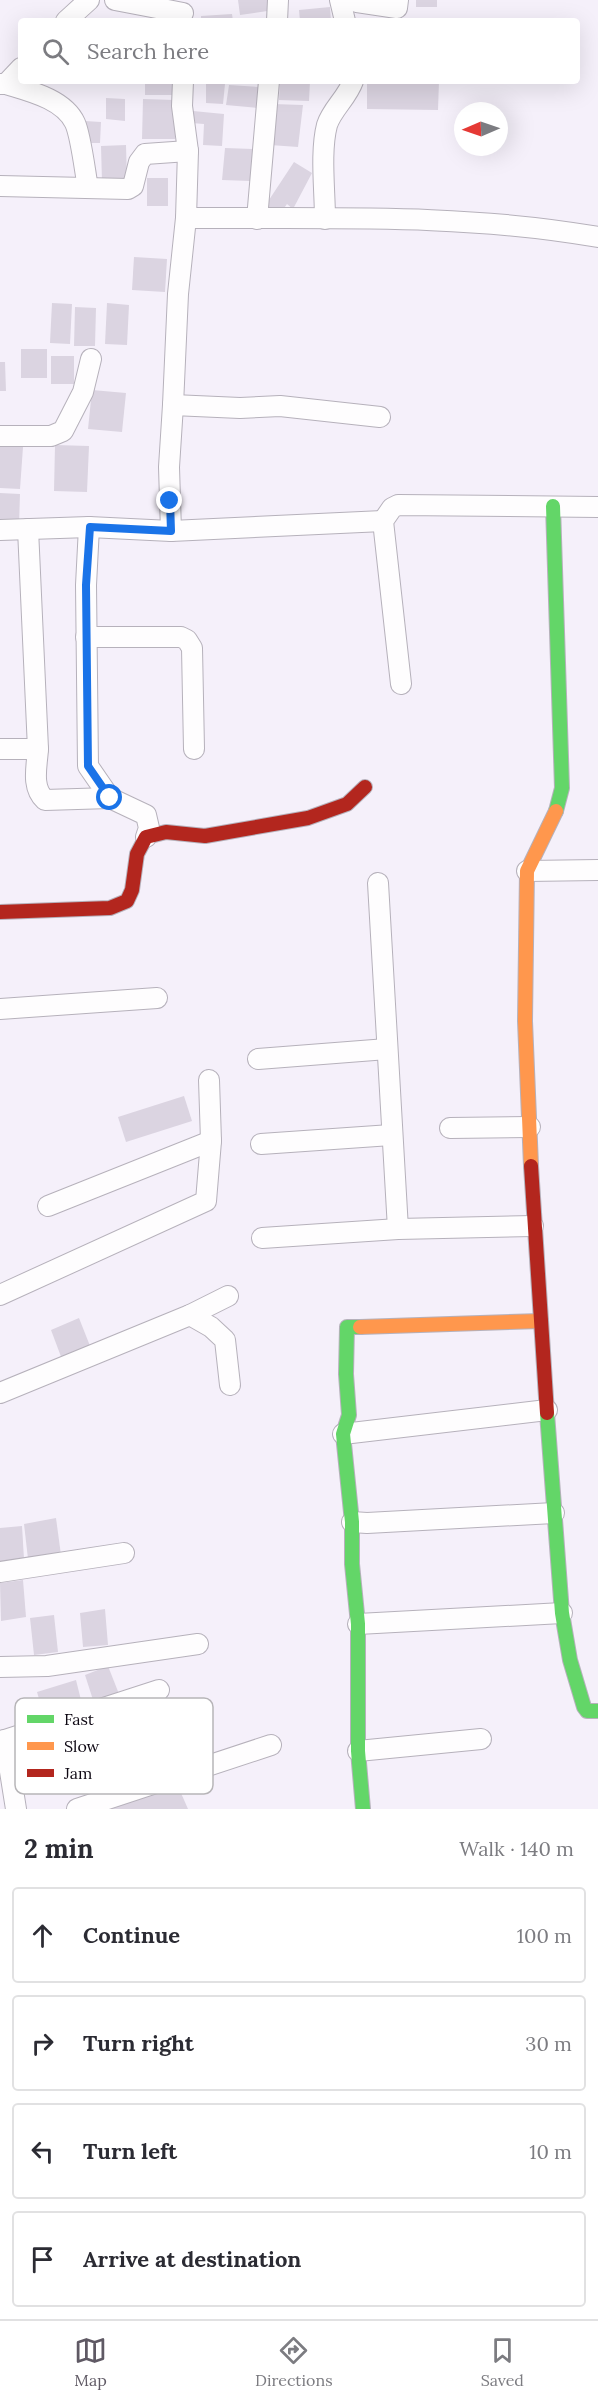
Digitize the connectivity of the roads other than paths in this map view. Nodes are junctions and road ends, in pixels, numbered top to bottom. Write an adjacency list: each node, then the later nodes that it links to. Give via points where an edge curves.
1 (89, 0): 7 (street)
2 (115, 0): 6 (street)
3 (278, 0): 8 (street)
4 (398, 0): 5 (street, via 397,8)
5 (349, 1): 9 (street)
6 (184, 11)
7 (69, 18)
8 (277, 18)
9 (346, 18)
10 (18, 71): 11 (street)
11 (3, 84): 17 (street, via 62,106 75,122)
12 (183, 84): 15 (street)
13 (269, 84): 19 (street)
14 (352, 84): 20 (street, via 327,123)
15 (188, 151): 17 (street, via 145,154 133,186 128,189); 18 (street)
16 (0, 186): 17 (street)
17 (88, 188)
18 (186, 218): 19 (street); 23 (street)
19 (257, 219): 20 (street)
20 (325, 219): 21 (street, via 448,220)
21 (598, 237)
22 (91, 359): 25 (street, via 83,392 63,431 51,436)
23 (173, 405): 24 (street, via 280,406); 32 (street, via 169,467)
24 (380, 417)
25 (0, 436)
26 (553, 506): 27 (street); 28 (street, via 398,505); 42 (street, via 562,788 555,814)
27 (598, 507)
28 (384, 521): 32 (street); 34 (street)
29 (90, 527): 30 (street); 32 (street); 33 (street)
30 (27, 529): 31 (street); 37 (street)
31 (0, 530)
32 (171, 531)
33 (86, 637): 35 (street, via 187,640 192,648); 39 (street, via 88,766)
34 (401, 684)
35 (194, 748)
36 (0, 749): 37 (street)
37 (38, 749): 39 (street, via 35,783 45,800)
38 (365, 787): 40 (street, via 347,804 308,818 205,836 165,832)
39 (110, 798): 40 (street, via 146,815 150,828)
40 (146, 837): 44 (street, via 134,862 128,901 110,908)
41 (598, 870): 42 (street)
42 (527, 871): 50 (street, via 525,1010)
43 (378, 883): 47 (street)
44 (0, 912)
45 (157, 998): 46 (street)
46 (0, 1010)
47 (387, 1049): 48 (street); 52 (street)
48 (258, 1059)
49 (209, 1080): 53 (street)
50 (530, 1127): 51 (street); 56 (street)
51 (450, 1128)
52 (392, 1135): 54 (street); 57 (street)
53 (211, 1141): 55 (street); 59 (street, via 206,1201)
54 (261, 1144)
55 (48, 1206)
56 (534, 1227): 57 (street); 62 (street)
57 (398, 1229): 58 (street)
58 (262, 1238)
59 (0, 1295)
60 (228, 1296): 61 (street)
61 (190, 1315): 63 (street, via 225,1340); 64 (street)
62 (541, 1321): 65 (street); 66 (street, via 347,1327 345,1374 349,1415)
63 (230, 1385)
64 (0, 1394)
65 (547, 1410): 66 (street); 67 (street)
66 (343, 1434): 68 (street)
67 (554, 1513): 68 (street); 71 (street)
68 (352, 1522): 72 (street)
69 (124, 1553): 70 (street)
70 (0, 1572)
71 (562, 1612): 72 (street); 77 (street, via 570,1660 584,1707 587,1711)
72 (358, 1624): 81 (street)
73 (198, 1644): 74 (street, via 47,1666)
74 (0, 1667)
75 (159, 1690): 76 (street)
76 (134, 1698)
77 (598, 1711)
78 (481, 1739): 81 (street)
79 (2, 1741): 84 (street)
80 (271, 1745): 82 (street)
81 (358, 1750): 86 (street)
82 (213, 1764)
83 (122, 1794): 85 (street)
84 (16, 1809)
85 (77, 1809)
86 (363, 1809)

